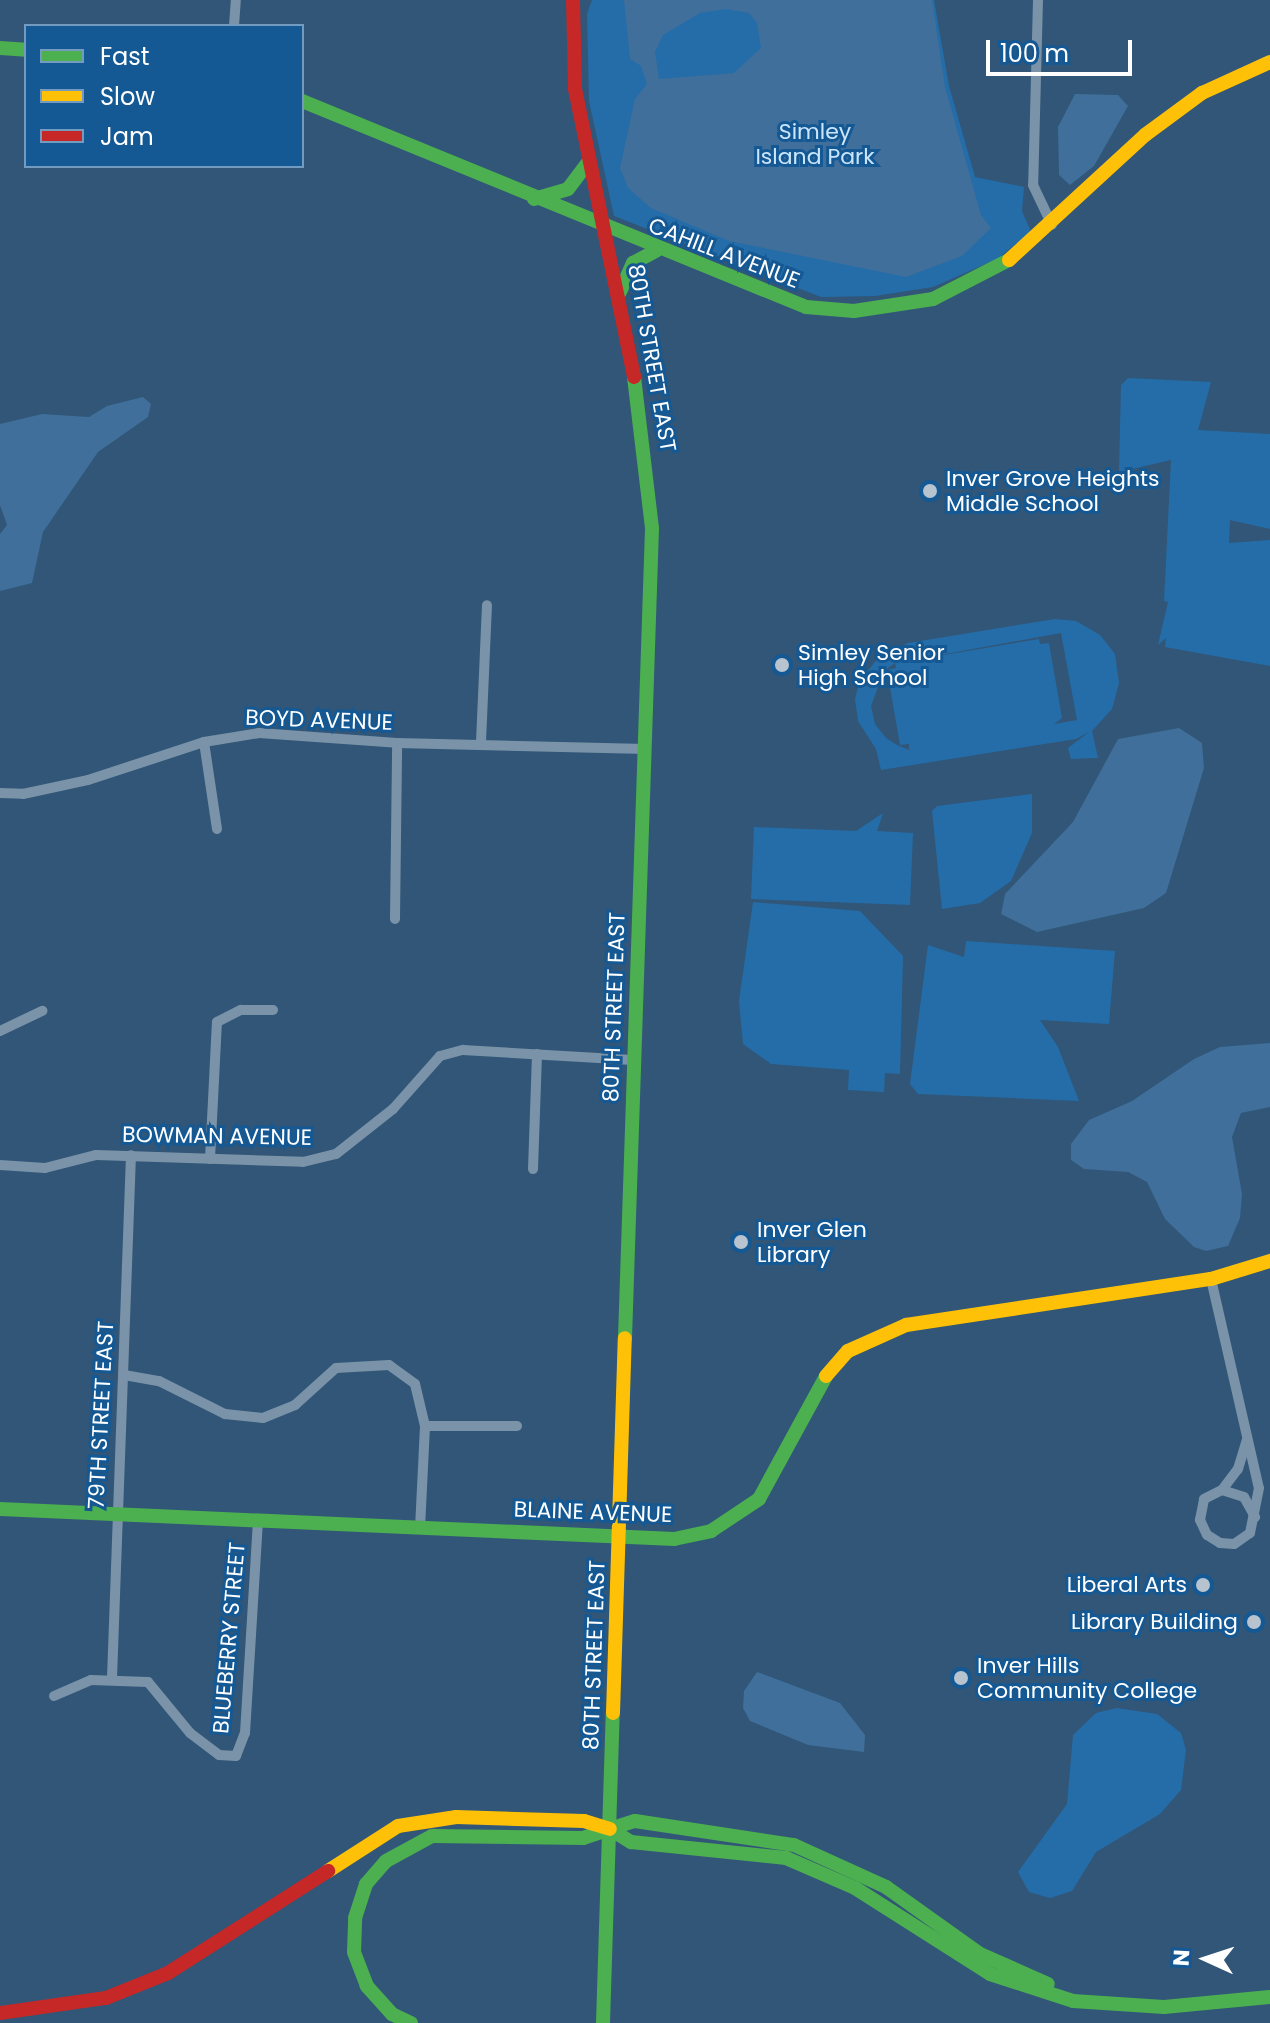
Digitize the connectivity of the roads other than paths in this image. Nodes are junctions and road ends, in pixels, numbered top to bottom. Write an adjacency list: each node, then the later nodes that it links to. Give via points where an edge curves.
1 (236, 0): 4 (street)
2 (573, 0): 9 (main road, 80TH STREET EAST, via 575,89)
3 (1038, 0): 11 (street, via 1033,185)
4 (234, 24)
5 (0, 48): 6 (main road)
6 (24, 50)
7 (1270, 62): 11 (main road, CAHILL AVENUE, via 1202,93 1145,135)
8 (304, 102): 10 (main road, CAHILL AVENUE)
9 (589, 161): 10 (main road, via 568,189); 12 (main road, 80TH STREET EAST)
10 (532, 200): 12 (main road, CAHILL AVENUE)
11 (1052, 225): 13 (main road, CAHILL AVENUE, via 1001,268 933,299 876,310 806,307)
12 (606, 232): 13 (main road, CAHILL AVENUE); 14 (main road, 80TH STREET EAST)
13 (656, 251): 14 (main road, via 633,263)
14 (619, 296): 19 (main road, 80TH STREET EAST, via 648,459 652,528)
15 (487, 605): 17 (street)
16 (204, 742): 18 (street, BOYD AVENUE, via 259,733); 20 (street, BOYD AVENUE, via 88,780 23,794); 21 (street)
17 (481, 742): 18 (street, BOYD AVENUE); 19 (street, BOYD AVENUE)
18 (397, 743): 22 (street)
19 (646, 749): 27 (main road, 80TH STREET EAST)
20 (0, 793)
21 (217, 829)
22 (395, 919)
23 (273, 1010): 29 (street, via 241,1010 217,1022)
24 (42, 1011): 25 (street)
25 (0, 1031)
26 (537, 1054): 27 (street, BOWMAN AVENUE); 29 (street, BOWMAN AVENUE, via 463,1050 440,1056 393,1109 336,1154 303,1162); 31 (street)
27 (633, 1060): 44 (main road, 80TH STREET EAST)
28 (131, 1155): 29 (street, BOWMAN AVENUE); 30 (street, BOWMAN AVENUE, via 96,1155 45,1168); 34 (street, 79TH STREET EAST)
29 (210, 1159)
30 (0, 1165)
31 (533, 1169)
32 (1270, 1261): 33 (main road, BLAINE AVENUE)
33 (1211, 1279): 37 (street); 44 (main road, BLAINE AVENUE, via 906,1325 872,1339 848,1351 828,1373 759,1499 711,1531 674,1539)
34 (124, 1375): 35 (street, via 159,1381 225,1414 263,1418 295,1405 336,1368 389,1365 415,1384); 40 (street, 79TH STREET EAST)
35 (425, 1426): 36 (street); 43 (street)
36 (517, 1426)
37 (1247, 1440): 38 (street, via 1238,1469); 41 (street, via 1259,1488)
38 (1222, 1490): 41 (street, via 1244,1497); 41 (street, via 1204,1499 1200,1520 1207,1535 1234,1544 1250,1533)
39 (0, 1509): 40 (main road, BLAINE AVENUE)
40 (116, 1514): 42 (main road, BLAINE AVENUE); 45 (street, 79TH STREET EAST)
41 (1255, 1517)
42 (258, 1522): 43 (main road, BLAINE AVENUE); 45 (street, BLUEBERRY STREET, via 245,1733 236,1756 219,1755 190,1733 148,1682)
43 (420, 1527): 44 (main road, BLAINE AVENUE)
44 (620, 1537): 47 (main road, 80TH STREET EAST)
45 (112, 1678): 46 (street, via 82,1681)
46 (54, 1696)
47 (610, 1829): 48 (main road, via 631,1842 786,1858 855,1888 990,1974 1085,2000 1164,2007); 49 (main road, via 584,1821 456,1817 398,1826 168,1973 106,1998); 50 (main road, via 583,1838 432,1836 386,1861 366,1884 355,1918 354,1952 367,1986 392,2014); 51 (main road, 80TH STREET EAST)
48 (1270, 1997)
49 (0, 2013)
50 (411, 2023)
51 (603, 2023)

